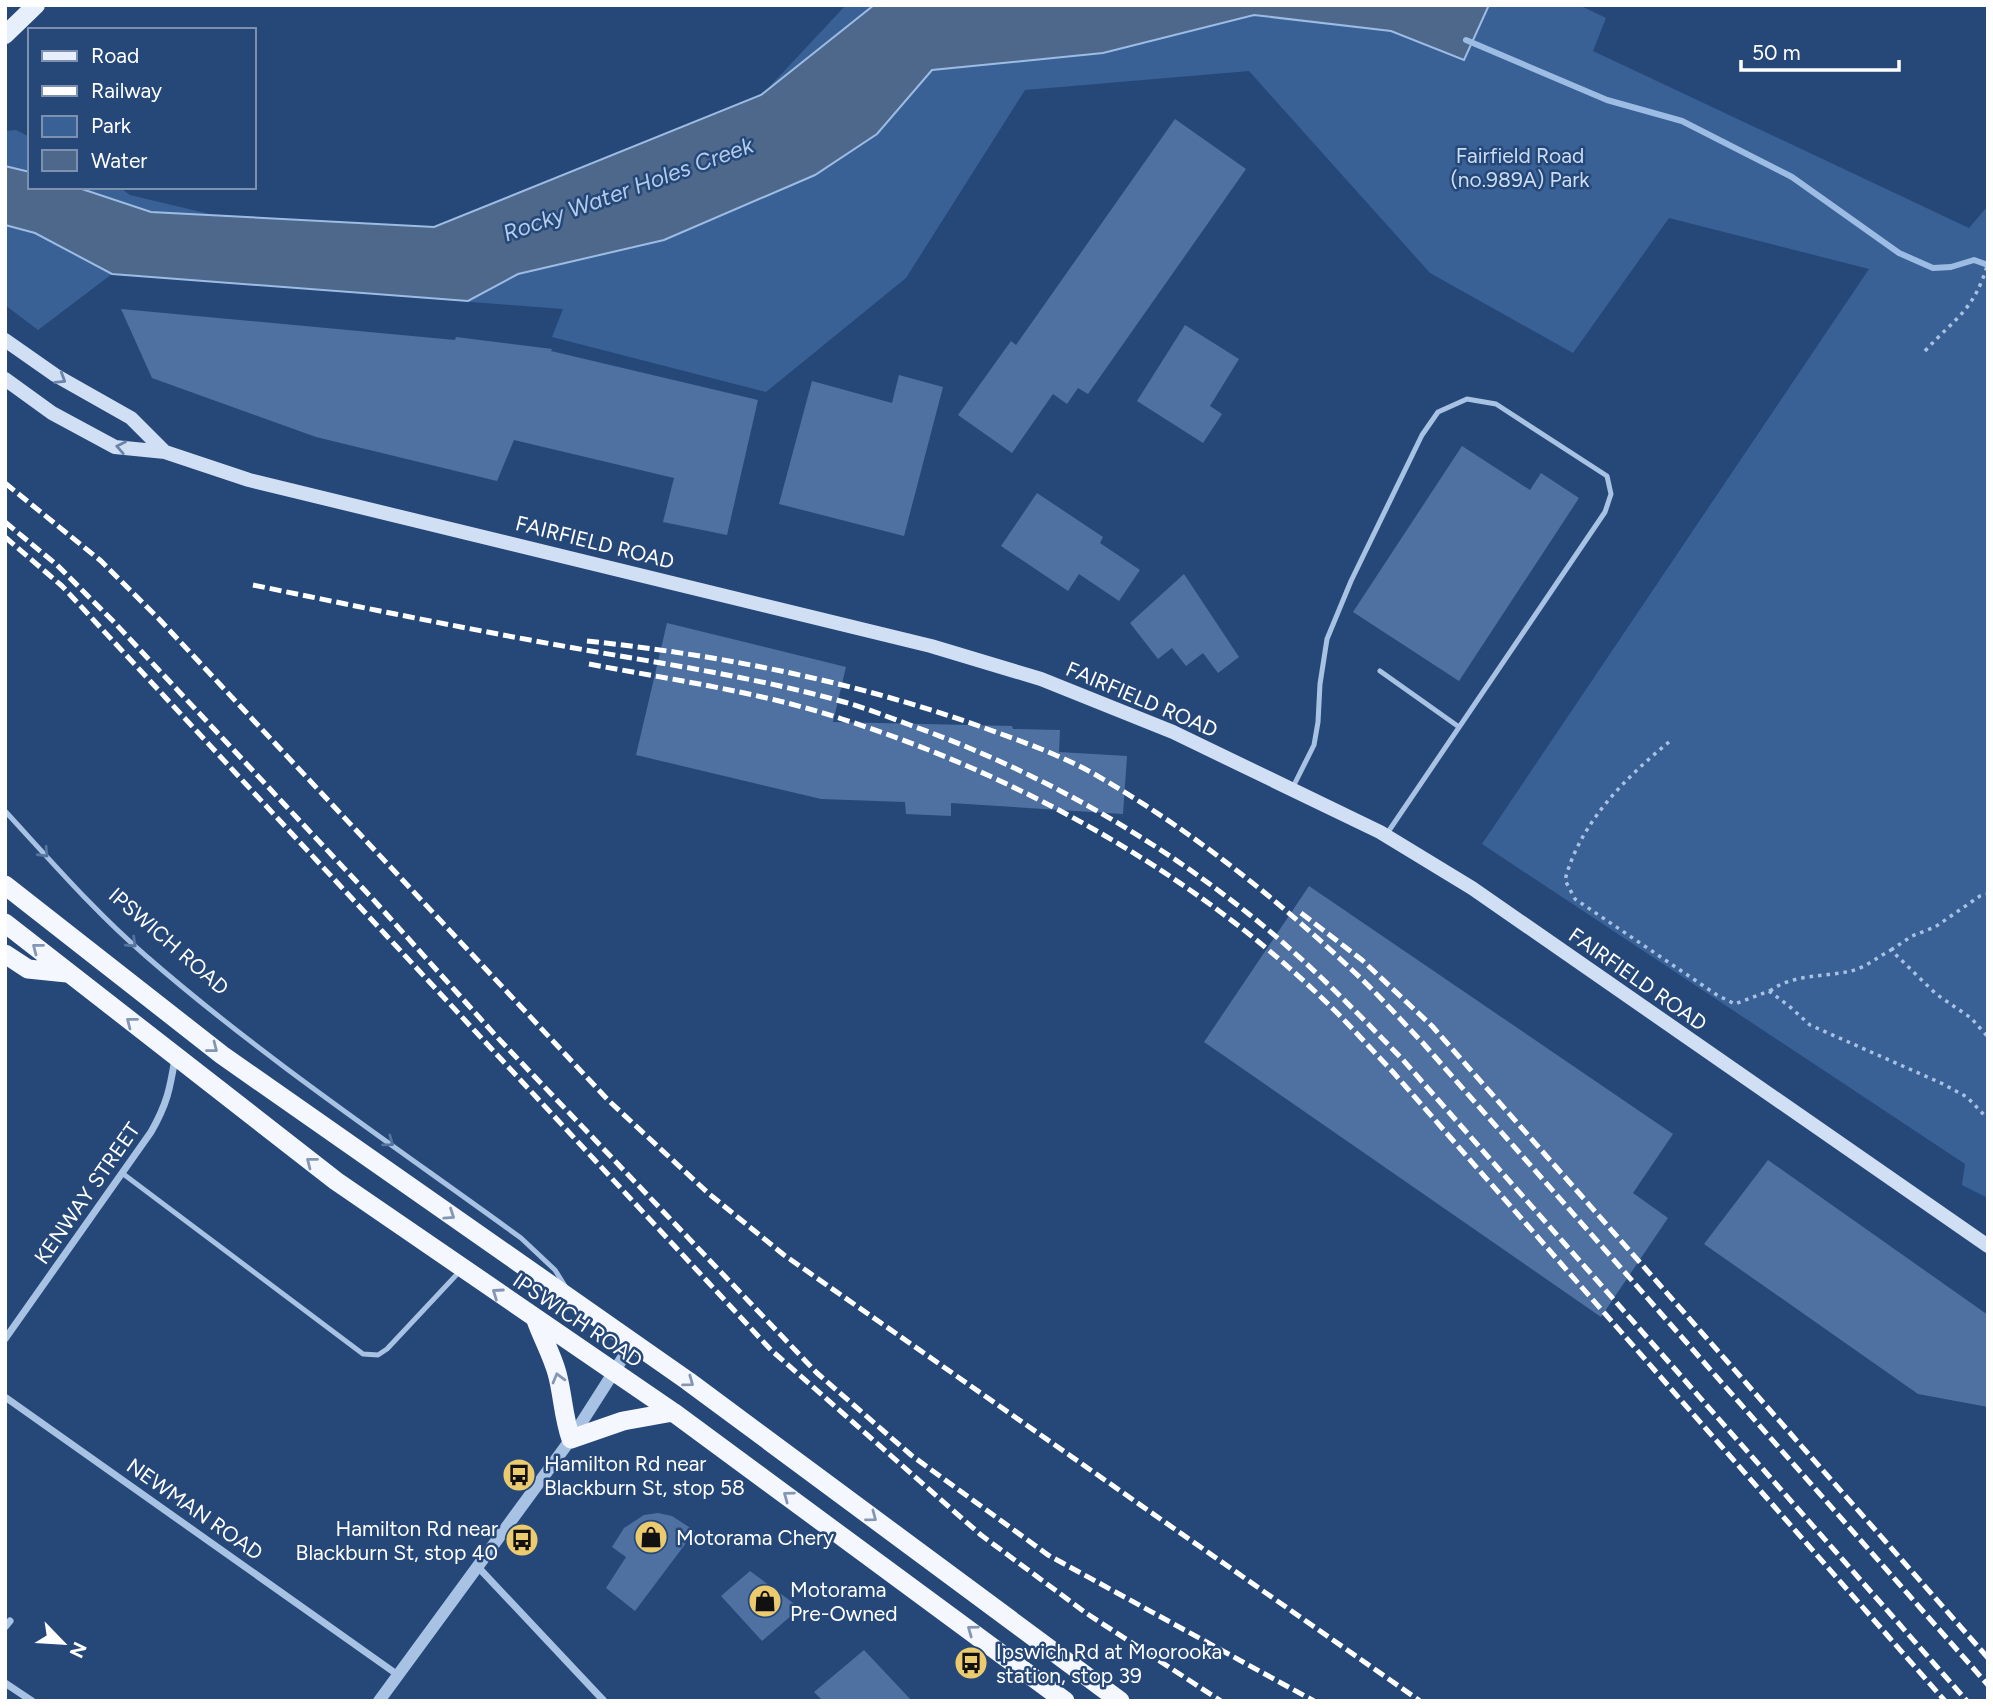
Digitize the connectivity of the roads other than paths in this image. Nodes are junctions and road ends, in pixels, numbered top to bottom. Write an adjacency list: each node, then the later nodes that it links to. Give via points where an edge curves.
1 (36, 5): 2 (main road)
2 (5, 35)
3 (5, 340): 5 (main road, FAIRFIELD ROAD, one-way to 5, via 54,375 131,418)
4 (5, 379): 5 (main road, FAIRFIELD ROAD, one-way to 4, via 115,447 52,413)
5 (165, 452): 8 (main road, FAIRFIELD ROAD, via 259,483 987,662 1133,714)
6 (1380, 671): 7 (lane)
7 (1459, 727): 8 (lane, via 1605,512 1611,494 1607,476 1496,404 1467,399 1438,412 1422,435 1351,581 1327,639 1314,745); 10 (lane)
8 (1292, 789): 10 (main road, FAIRFIELD ROAD)
9 (5, 811): 19 (lane, IPSWICH ROAD, one-way to 19, via 145,956 279,1061 521,1238 555,1270)
10 (1386, 835): 17 (main road, FAIRFIELD ROAD, via 1472,888)
11 (5, 885): 19 (highway, IPSWICH ROAD, one-way to 19, via 232,1062)
12 (5, 923): 14 (highway, IPSWICH ROAD, one-way to 12)
13 (5, 954): 14 (highway, via 27,969)
14 (68, 973): 15 (highway, IPSWICH ROAD, one-way to 14)
15 (176, 1057): 16 (street, KENWAY STREET, via 165,1108); 18 (highway, IPSWICH ROAD, one-way to 15, via 336,1181)
16 (122, 1173): 18 (lane, via 363,1354 379,1355 387,1349); 21 (street, KENWAY STREET)
17 (1988, 1245)
18 (462, 1268): 20 (highway, IPSWICH ROAD, one-way to 18)
19 (573, 1300): 22 (highway, IPSWICH ROAD)
20 (536, 1320): 23 (highway, IPSWICH ROAD); 26 (highway, one-way to 20, via 556,1369)
21 (5, 1339)
22 (633, 1342): 23 (street); 34 (highway, IPSWICH ROAD, one-way to 34)
23 (615, 1372): 25 (highway, IPSWICH ROAD); 26 (street)
24 (5, 1397): 28 (street, NEWMAN ROAD)
25 (673, 1412): 26 (highway, via 623,1421); 33 (highway, IPSWICH ROAD, one-way to 25)
26 (571, 1439): 27 (street)
27 (478, 1567): 28 (street); 32 (street)
28 (398, 1675): 31 (street)
29 (5, 1682): 30 (street)
30 (32, 1701)
31 (379, 1701)
32 (604, 1701)
33 (1065, 1701)
34 (1120, 1701)

